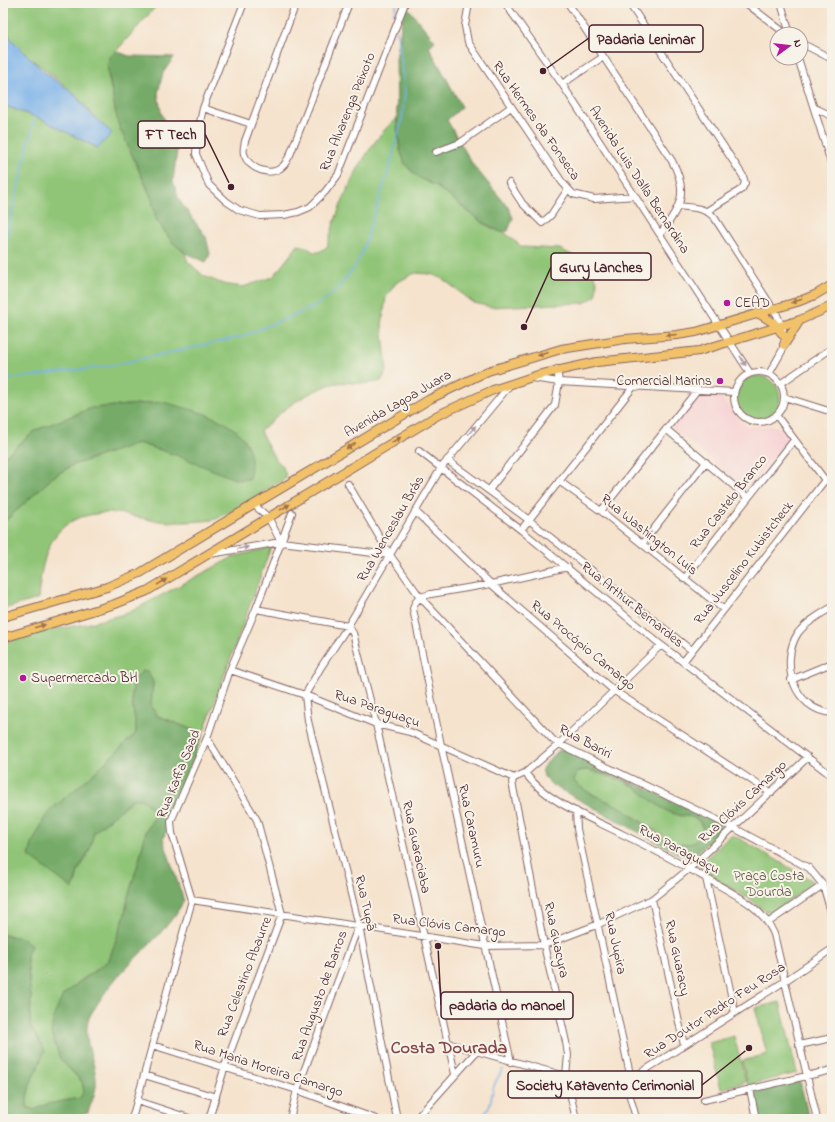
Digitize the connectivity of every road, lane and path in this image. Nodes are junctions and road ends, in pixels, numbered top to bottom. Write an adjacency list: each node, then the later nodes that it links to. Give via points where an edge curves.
1 (244, 3): 19 (street, Rua Alvarenga Peixoto)
2 (296, 3): 22 (street)
3 (349, 3): 22 (street, via 290,155 283,166 275,171 263,171 248,161 243,153)
4 (405, 3): 19 (street, Rua Alvarenga Peixoto, via 338,174 310,207 298,212 260,216 239,210 217,194 209,185 196,154)
5 (469, 3): 18 (street, Rua Hermes da Fonseca, via 465,26 468,42)
6 (505, 3): 17 (street, Avenida Luis Dalla Bernardina)
7 (568, 3): 14 (street)
8 (629, 3): 29 (street, via 744,176 745,183 742,189)
9 (746, 3): 11 (street)
10 (781, 3): 12 (street)
11 (776, 26)
12 (788, 26)
13 (809, 47): 15 (street)
14 (604, 57): 17 (street); 28 (street, via 676,168 682,189)
15 (832, 59)
16 (801, 66): 20 (street)
17 (562, 84): 27 (street, Avenida Luis Dalla Bernardina)
18 (511, 107): 23 (street, via 460,143); 26 (street, Rua Hermes da Fonseca)
19 (203, 108): 22 (street)
20 (815, 108): 21 (street); 24 (street)
21 (832, 116)
22 (251, 124)
23 (436, 152)
24 (832, 166)
25 (509, 183): 26 (street, via 522,203 542,223 551,215)
26 (568, 189): 27 (street, Rua Hermes da Fonseca, via 573,194 594,199)
27 (635, 196): 30 (street, Avenida Luis Dalla Bernardina)
28 (679, 206): 29 (street); 30 (street)
29 (707, 211): 33 (street, via 714,217)
30 (660, 234): 36 (street, Avenida Luis Dalla Bernardina)
31 (832, 285): 33 (main road, Avenida Lagoa Juara, one-way to 33, via 815,295)
32 (832, 306): 35 (main road)
33 (773, 309): 34 (main road, Avenida Lagoa Juara); 37 (street)
34 (758, 313): 36 (main road, Avenida Lagoa Juara); 37 (main road)
35 (800, 320): 37 (main road); 40 (main road)
36 (720, 325): 39 (street, Avenida Luis Dalla Bernardina); 67 (main road, Avenida Lagoa Juara, one-way to 67, via 677,335 625,339 561,349 488,371 430,399)
37 (780, 325): 38 (main road); 39 (main road)
38 (784, 336): 40 (street)
39 (731, 342): 42 (main road, via 699,351 597,362); 43 (street, Avenida Luis Dalla Bernardina, one-way to 43)
40 (784, 345): 44 (street)
41 (831, 350): 48 (street)
42 (557, 370): 45 (main road); 46 (street)
43 (750, 373): 44 (street); 51 (street, via 739,381)
44 (768, 374): 48 (street)
45 (529, 378): 46 (street); 47 (main road)
46 (559, 382): 49 (street); 65 (street, via 557,401 552,410)
47 (511, 384): 58 (street, Rua Wenceslau Brás, one-way to 47); 71 (main road, one-way to 47, via 438,416 470,399)
48 (780, 384): 52 (street)
49 (634, 386): 50 (street); 62 (street)
50 (698, 389): 51 (street); 55 (street)
51 (734, 392): 54 (street, via 739,412 747,419 762,422)
52 (784, 397): 53 (street); 54 (street, via 780,411)
53 (832, 412)
54 (776, 415): 56 (street)
55 (666, 429): 59 (street); 69 (street)
56 (794, 440): 61 (street); 66 (street, Rua Castelo Branco)
57 (419, 450): 60 (street, Rua Arthur Bernardes)
58 (448, 460): 60 (street, Rua Wenceslau Brás); 65 (street, Rua Arthur Bernardes)
59 (706, 462): 66 (street); 75 (street)
60 (441, 468): 68 (street, Rua Wenceslau Brás); 73 (street, Rua Arthur Bernardes)
61 (825, 480): 63 (street); 84 (street, Rua Juscelino Kubistcheck)
62 (559, 481): 69 (street, Rua Washington Luís); 72 (street)
63 (832, 482)
64 (348, 484): 77 (street, Rua Bariri)
65 (490, 489): 72 (street, Rua Arthur Bernardes)
66 (747, 497): 79 (street, Rua Castelo Branco)
67 (254, 505): 71 (street); 85 (main road, Avenida Lagoa Juara, via 126,580)
68 (415, 510): 77 (street, Rua Wenceslau Brás); 80 (street, Rua Procópio Camargo)
69 (601, 511): 75 (street, Rua Washington Luís)
70 (292, 514): 74 (street, Rua Kaffa Saad)
71 (268, 516): 74 (street); 76 (main road)
72 (529, 520): 73 (street); 89 (street, Rua Arthur Bernardes)
73 (521, 530): 78 (street, Rua Arthur Bernardes)
74 (281, 542): 76 (street, one-way to 74); 77 (street); 83 (street, Rua Kaffa Saad)
75 (642, 544): 79 (street, Rua Washington Luís)
76 (204, 555): 87 (main road, one-way to 76, via 132,598)
77 (390, 555): 81 (street, Rua Bariri); 86 (street, Rua Wenceslau Brás)
78 (568, 567): 80 (street); 88 (street, Rua Arthur Bernardes)
79 (684, 579): 84 (street, Rua Washington Luís)
80 (491, 584): 81 (street); 94 (street, Rua Procópio Camargo)
81 (420, 597): 99 (street, Rua Bariri); 100 (street, Rua Caramuru, via 413,609)
82 (832, 607): 93 (street, via 798,633 789,660)
83 (256, 609): 86 (street); 92 (street, Rua Kaffa Saad)
84 (723, 609): 89 (street, Rua Juscelino Kubistcheck)
85 (3, 617)
86 (348, 626): 95 (street, Rua Wenceslau Brás); 97 (street, Rua Guaraciaba, via 355,639)
87 (3, 638)
88 (661, 645): 90 (street, Rua Arthur Bernardes); 94 (street)
89 (691, 650): 90 (street, Rua Juscelino Kubistcheck)
90 (683, 662): 101 (street, Rua Arthur Bernardes)
91 (832, 663): 93 (street)
92 (230, 670): 95 (street, Rua Paraguaçu); 98 (street, Rua Kaffa Saad)
93 (791, 680): 96 (street, via 810,706)
94 (613, 690): 99 (street); 105 (street, Rua Procópio Camargo)
95 (305, 695): 97 (street, Rua Paraguaçu); 117 (street, Rua Tupã, via 308,721)
96 (832, 713)
97 (376, 724): 100 (street, Rua Paraguaçu, via 410,732); 118 (street, Rua Guaraciaba)
98 (207, 738): 112 (street, Rua Kaffa Saad, via 170,824); 113 (street, Rua Celestino Abaurre, via 257,820)
99 (558, 744): 102 (street); 107 (street, Rua Bariri)
100 (440, 745): 104 (street, Rua Paraguaçu); 120 (street, Rua Caramuru)
101 (808, 757): 103 (street, Rua Arthur Bernardes); 105 (street, Rua Clóvis Camargo)
102 (525, 773): 104 (street); 106 (street, Rua Paraguaçu, via 545,793)
103 (832, 776)
104 (514, 778): 119 (street, Rua Guacyra, via 512,788)
105 (771, 793): 107 (street, Rua Clóvis Camargo)
106 (576, 811): 108 (street, Rua Paraguaçu); 116 (street, Rua Jupira, via 577,829)
107 (734, 828): 108 (street, Rua Clóvis Camargo); 110 (street, Rua Bariri, via 809,868)
108 (690, 868): 109 (street, Rua Paraguaçu); 111 (street, Rua Clóvis Camargo)
109 (706, 878): 115 (street, Rua Paraguaçu, via 756,907); 123 (street)
110 (823, 886): 114 (street, Rua Bariri); 115 (street)
111 (652, 899): 116 (street, Rua Clóvis Camargo); 126 (street, Rua Guaracy)
112 (192, 900): 113 (street, Rua Clóvis Camargo); 127 (street)
113 (282, 914): 117 (street, Rua Clóvis Camargo); 131 (street, Rua Celestino Abaurre)
114 (832, 915)
115 (769, 922): 122 (street, Rua Paraguaçu)
116 (599, 924): 119 (street, Rua Clóvis Camargo); 137 (street, Rua Jupira)
117 (359, 926): 118 (street, Rua Clóvis Camargo); 139 (street, Rua Augusto de Barros); 149 (street, Rua Tupã)
118 (423, 936): 120 (street, Rua Clóvis Camargo); 125 (street, Rua Guaraciaba)
119 (544, 945): 120 (street, Rua Clóvis Camargo); 135 (street, Rua Guacyra, via 568,1055)
120 (485, 946): 130 (street, Rua Caramuru)
121 (832, 950): 122 (street, Rua Doutor Pedro Feu Rosa)
122 (785, 981): 123 (street, Rua Doutor Pedro Feu Rosa); 128 (street, Rua Paraguaçu)
123 (735, 1013): 126 (street, Rua Doutor Pedro Feu Rosa)
124 (832, 1038): 128 (street)
125 (447, 1043): 129 (street, Rua Doutor Pedro Feu Rosa); 133 (street, Rua Guaraciaba)
126 (684, 1044): 137 (street, Rua Doutor Pedro Feu Rosa)
127 (152, 1045): 131 (street, Rua Maria Moreira Camargo); 134 (street)
128 (799, 1045): 136 (street, Rua Paraguaçu)
129 (476, 1052): 130 (street, Rua Doutor Pedro Feu Rosa); 133 (street)
130 (511, 1062): 135 (street, Rua Doutor Pedro Feu Rosa)
131 (225, 1066): 139 (street, Rua Maria Moreira Camargo); 140 (street, Rua Celestino Abaurre)
132 (832, 1070): 136 (street)
133 (455, 1074): 150 (street)
134 (144, 1075): 140 (street); 142 (street)
135 (566, 1076): 137 (street, Rua Doutor Pedro Feu Rosa, via 611,1088); 151 (street, Rua Guacyra)
136 (806, 1076): 138 (street); 153 (street, Rua Paraguaçu)
137 (629, 1081): 143 (street, Rua Jupira)
138 (750, 1089): 141 (street); 152 (street)
139 (297, 1090): 147 (street, Rua Augusto de Barros); 148 (street, Rua Maria Moreira Camargo)
140 (216, 1097): 146 (street, Rua Celestino Abaurre)
141 (704, 1100)
142 (137, 1102): 144 (street); 145 (street)
143 (635, 1114)
144 (132, 1119)
145 (192, 1119)
146 (209, 1119)
147 (290, 1119)
148 (376, 1119)
149 (397, 1119)
150 (416, 1119)
151 (576, 1119)
152 (756, 1119)
153 (817, 1119)

